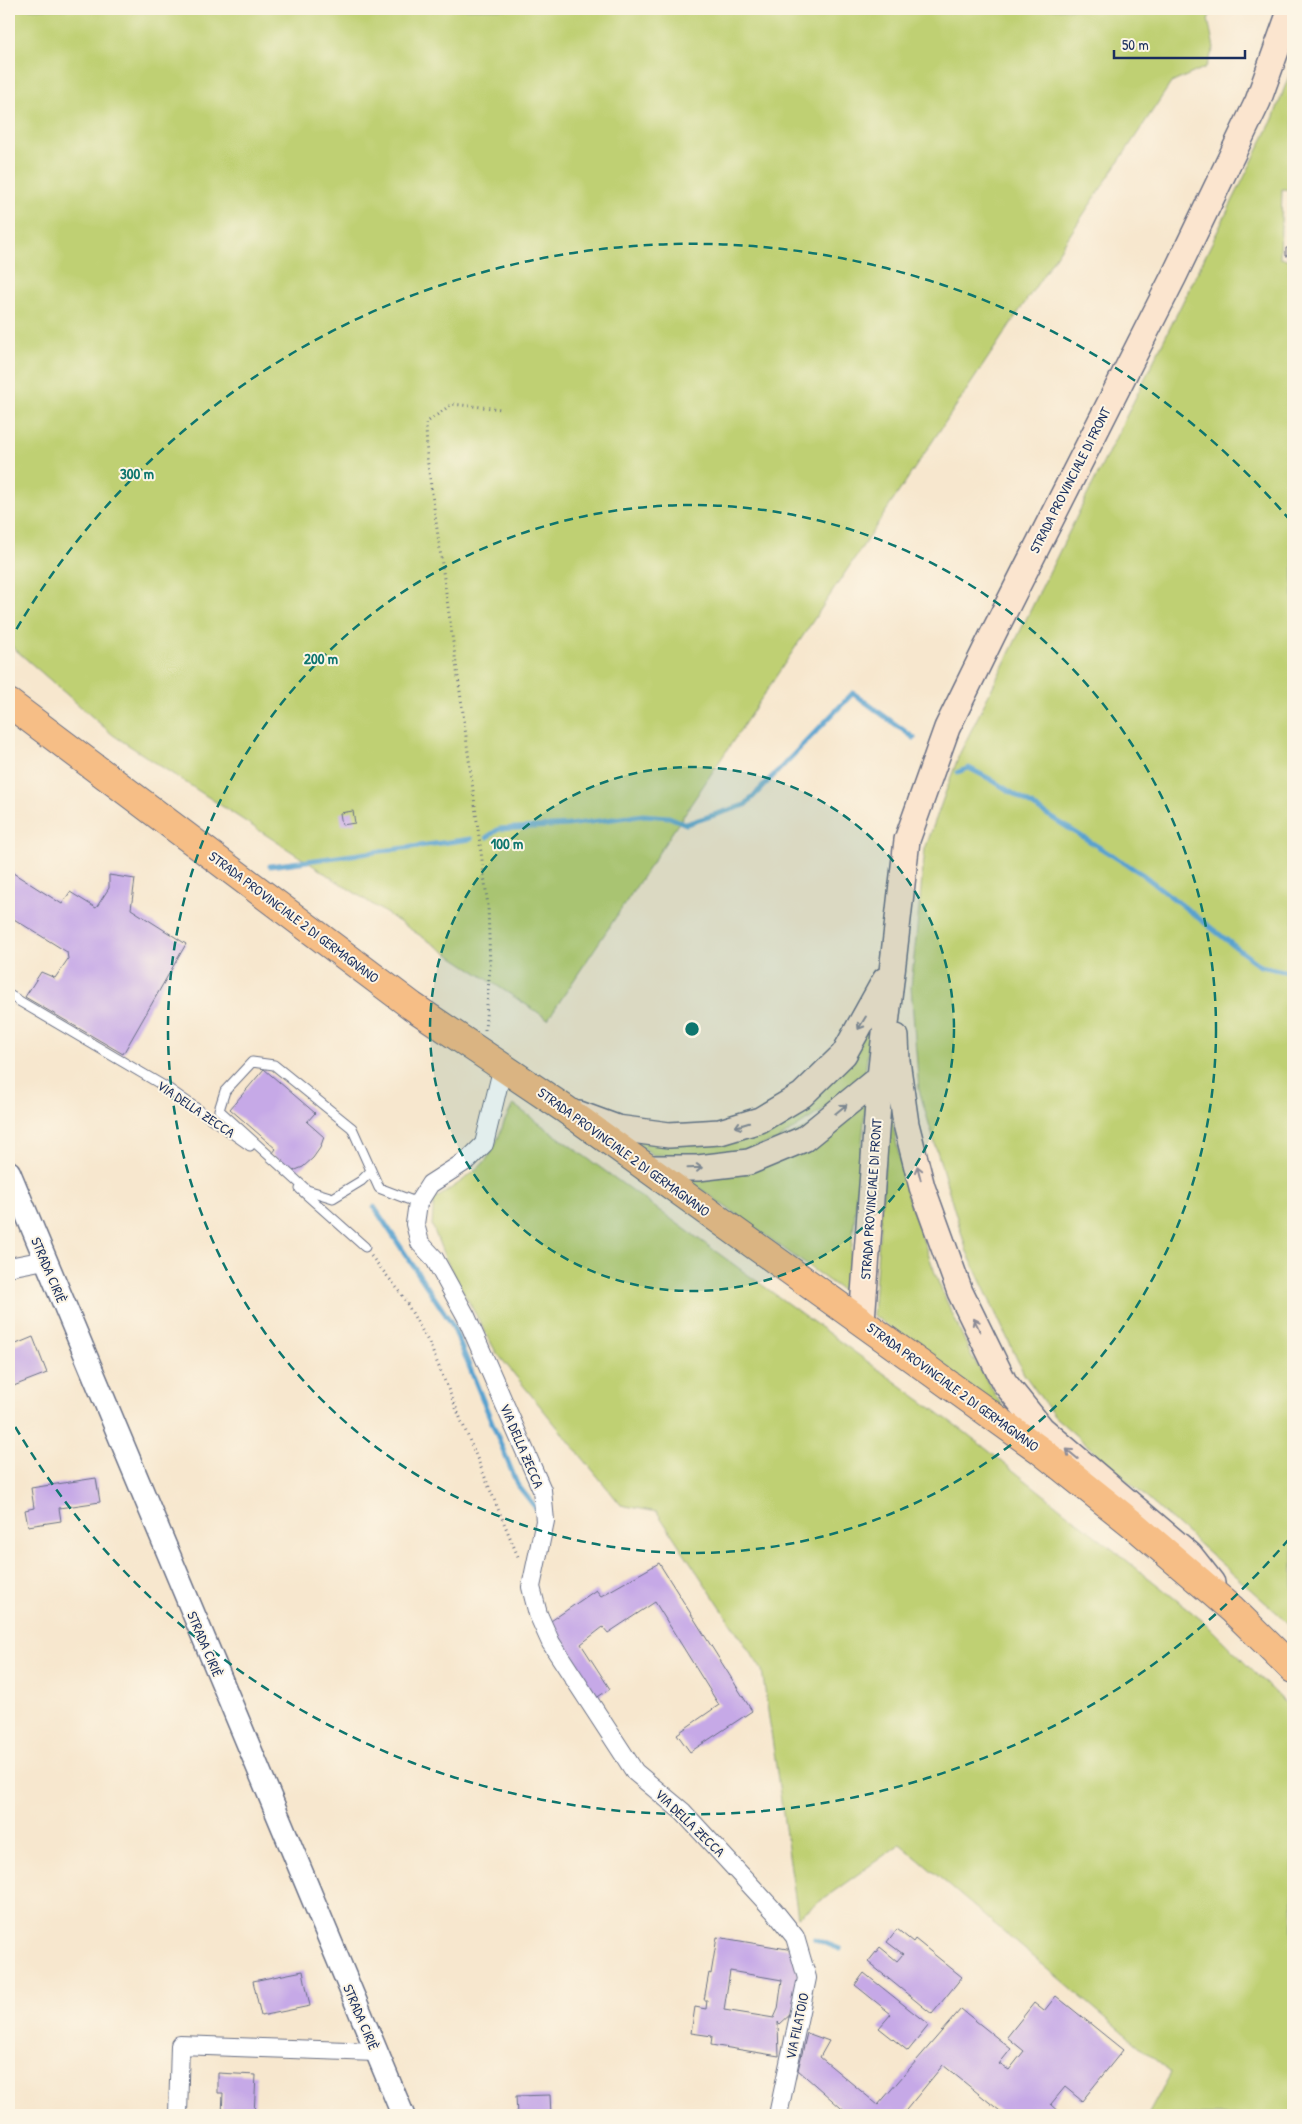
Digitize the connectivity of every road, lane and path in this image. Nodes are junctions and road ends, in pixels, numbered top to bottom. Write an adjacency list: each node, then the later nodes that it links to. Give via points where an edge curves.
1 (1290, 9): 4 (main road, STRADA PROVINCIALE DI FRONT, via 1253,110 1174,276 947,728 907,840)
2 (502, 409): 6 (path, via 452,404 426,423 427,458 488,906)
3 (9, 703): 6 (main road, STRADA PROVINCIALE 2 DI GERMAGNANO, via 412,1006)
4 (893, 965): 7 (main road, STRADA PROVINCIALE DI FRONT); 8 (main road, one-way to 8, via 844,1054 802,1095 760,1120 720,1132 668,1135 617,1128); 18 (main road, one-way to 4, via 1190,1555 1042,1429 1004,1382 960,1292 922,1187 906,1124 897,1061)
5 (9, 995): 13 (lane, VIA DELLA ZECCA, via 169,1089 262,1155)
6 (493, 1059): 8 (main road, STRADA PROVINCIALE 2 DI GERMAGNANO); 12 (street, VIA DELLA ZECCA, via 484,1144 470,1158 430,1184)
7 (880, 1077): 9 (main road, one-way to 7, via 698,1168 749,1162 804,1139); 16 (main road, STRADA PROVINCIALE DI FRONT)
8 (565, 1109): 9 (main road, STRADA PROVINCIALE 2 DI GERMAGNANO)
9 (646, 1168): 16 (main road, STRADA PROVINCIALE 2 DI GERMAGNANO)
10 (9, 1172): 14 (street, STRADA CIRIÈ)
11 (371, 1172): 11 (lane, via 352,1128 274,1065 252,1062 225,1091 219,1110 307,1190 333,1198); 12 (lane, via 379,1188)
12 (418, 1203): 17 (street, VIA DELLA ZECCA, via 415,1224 420,1243 434,1258 466,1316 542,1490 544,1521)
13 (364, 1247): 17 (path, via 401,1293 429,1343)
14 (45, 1260): 15 (street); 21 (street, STRADA CIRIÈ)
15 (9, 1267)
16 (862, 1321): 18 (main road, STRADA PROVINCIALE 2 DI GERMAGNANO, via 1040,1450)
17 (531, 1587): 20 (street, VIA DELLA ZECCA, via 551,1643 635,1772 683,1812)
18 (1232, 1609): 19 (main road, STRADA PROVINCIALE 2 DI GERMAGNANO)
19 (1293, 1669)
20 (795, 1937): 24 (street, VIA FILATOIO, via 807,1978)
21 (376, 2052): 22 (street, via 180,2045); 23 (street, STRADA CIRIÈ)
22 (178, 2115)
23 (403, 2115)
24 (778, 2115)

